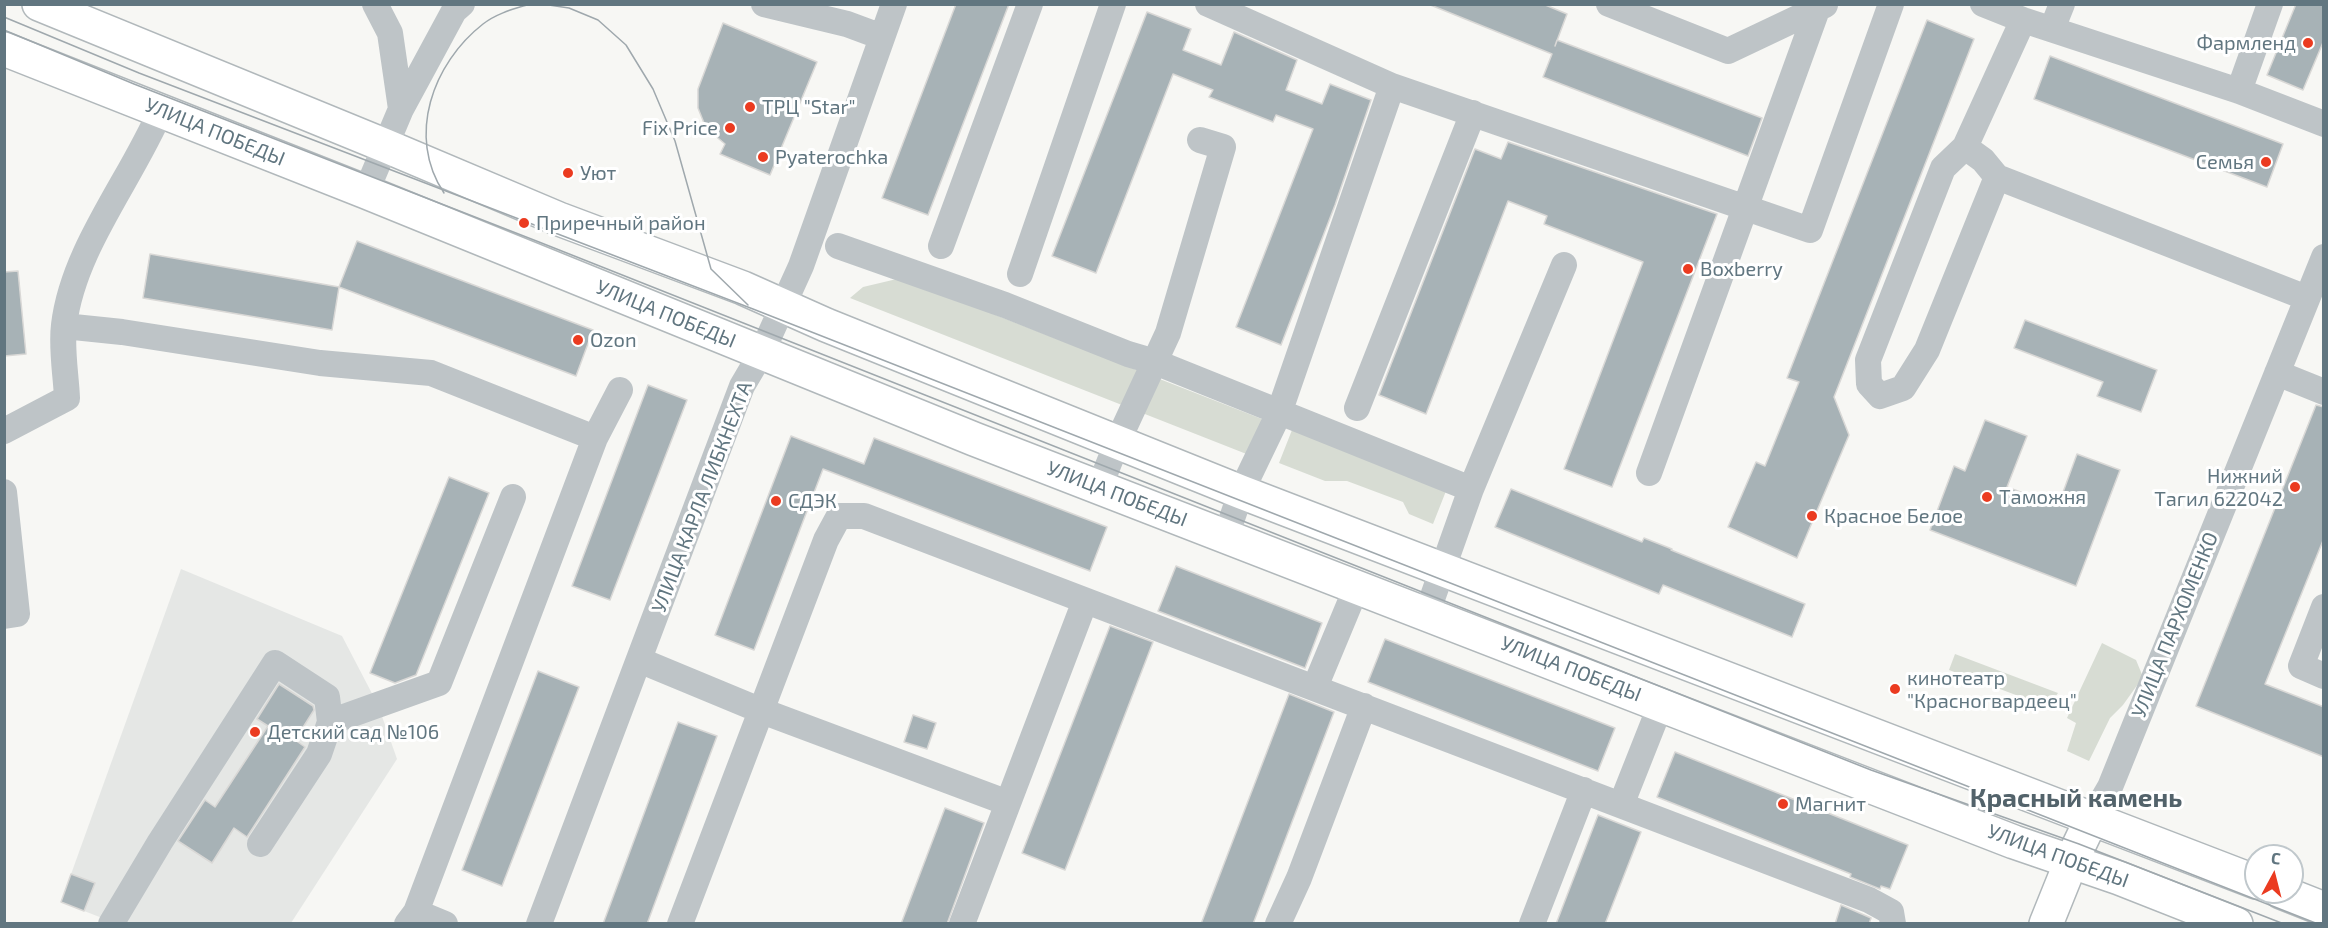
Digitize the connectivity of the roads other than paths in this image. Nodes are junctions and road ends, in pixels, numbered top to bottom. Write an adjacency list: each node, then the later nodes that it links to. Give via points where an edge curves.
1 (39, 4): 26 (main road)
2 (375, 4): 21 (street, via 390,33)
3 (462, 4): 21 (street, via 454,11)
4 (764, 4): 17 (street, via 847,24)
5 (894, 4): 17 (street, УЛИЦА КАРЛА ЛИБКНЕХТА)
6 (1030, 4): 32 (street)
7 (1113, 4): 35 (street)
8 (1609, 4): 14 (street, via 1728,51)
9 (1891, 4): 30 (street, via 1810,230)
10 (1983, 4): 15 (street)
11 (2061, 4): 16 (street)
12 (2270, 4): 20 (street)
13 (1215, 6): 19 (street)
14 (1821, 6): 30 (street)
15 (2023, 20): 16 (street); 27 (street)
16 (2052, 29): 20 (street)
17 (882, 38): 37 (street, УЛИЦА КАРЛА ЛИБКНЕХТА, via 801,266)
18 (4, 49): 22 (main road, УЛИЦА ПОБЕДЫ)
19 (1392, 86): 23 (street); 45 (street)
20 (2239, 91): 24 (street)
21 (401, 109): 26 (street)
22 (161, 110): 29 (main road, УЛИЦА ПОБЕДЫ); 38 (street, via 77,269)
23 (1473, 113): 30 (street); 44 (street)
24 (2324, 124)
25 (1200, 140): 40 (street, via 1223,147 1168,333)
26 (386, 146): 29 (street); 37 (main road, via 559,219)
27 (1965, 147): 28 (street); 28 (street, via 1943,168 1868,360 1869,384 1880,396 1903,388 1928,350)
28 (1997, 177): 36 (street)
29 (366, 192): 39 (main road, УЛИЦА ПОБЕДЫ)
30 (1744, 209): 49 (street)
31 (838, 246): 40 (street)
32 (940, 246)
33 (2324, 257): 36 (street, УЛИЦА ПАРХОМЕНКО)
34 (1564, 265): 51 (street)
35 (1020, 274)
36 (2307, 298): 41 (street, УЛИЦА ПАРХОМЕНКО)
37 (783, 304): 39 (street, УЛИЦА КАРЛА ЛИБКНЕХТА); 48 (main road)
38 (64, 326): 46 (street, via 67,398); 47 (street, via 320,363 431,372)
39 (762, 352): 50 (main road, УЛИЦА ПОБЕДЫ); 62 (street, УЛИЦА КАРЛА ЛИБКНЕХТА, via 742,386)
40 (1155, 362): 45 (street); 48 (street)
41 (2277, 373): 43 (street); 72 (street, УЛИЦА ПАРХОМЕНКО, via 2110,787)
42 (620, 390): 47 (street)
43 (2324, 392)
44 (1357, 408)
45 (1280, 413): 51 (street); 53 (street)
46 (4, 431)
47 (595, 438): 78 (street)
48 (1117, 443): 50 (street); 53 (main road)
49 (1649, 473)
50 (1100, 488): 55 (main road, УЛИЦА ПОБЕДЫ)
51 (1471, 489): 56 (street)
52 (4, 492): 61 (street, via 17,614)
53 (1241, 492): 55 (street); 56 (main road)
54 (513, 497): 68 (street, via 439,683)
55 (1226, 536): 57 (main road, УЛИЦА ПОБЕДЫ)
56 (1444, 570): 60 (street); 72 (main road)
57 (1357, 586): 60 (main road, УЛИЦА ПОБЕДЫ); 64 (street)
58 (1085, 601): 64 (street); 67 (street, via 864,516 840,516 826,540); 70 (street)
59 (2324, 607): 63 (street, via 2301,666)
60 (1426, 612): 65 (main road, УЛИЦА ПОБЕДЫ)
61 (4, 616)
62 (639, 660): 67 (street); 81 (street, УЛИЦА КАРЛА ЛИБКНЕХТА)
63 (2324, 676)
64 (1315, 687): 66 (street)
65 (1661, 704): 71 (street); 74 (main road, УЛИЦА ПОБЕДЫ)
66 (1365, 706): 69 (street); 84 (street)
67 (762, 711): 70 (street); 82 (street)
68 (330, 722): 73 (street, via 319,754); 79 (street, via 327,697 275,663)
69 (1584, 790): 71 (street); 85 (street)
70 (1008, 803): 83 (street)
71 (1621, 805): 86 (street, via 1869,900 1891,912)
72 (2092, 818): 74 (main road, УЛИЦА ПАРХОМЕНКО); 75 (main road)
73 (260, 844)
74 (2071, 862): 87 (main road, УЛИЦА ПАРХОМЕНКО); 88 (main road, УЛИЦА ПОБЕДЫ)
75 (2244, 877)
76 (2304, 901): 77 (main road)
77 (2324, 909)
78 (411, 918): 80 (street)
79 (111, 924)
80 (445, 924)
81 (539, 924)
82 (680, 924)
83 (962, 924)
84 (1278, 924)
85 (1532, 924)
86 (1893, 924)
87 (2046, 924)
88 (2236, 924)

